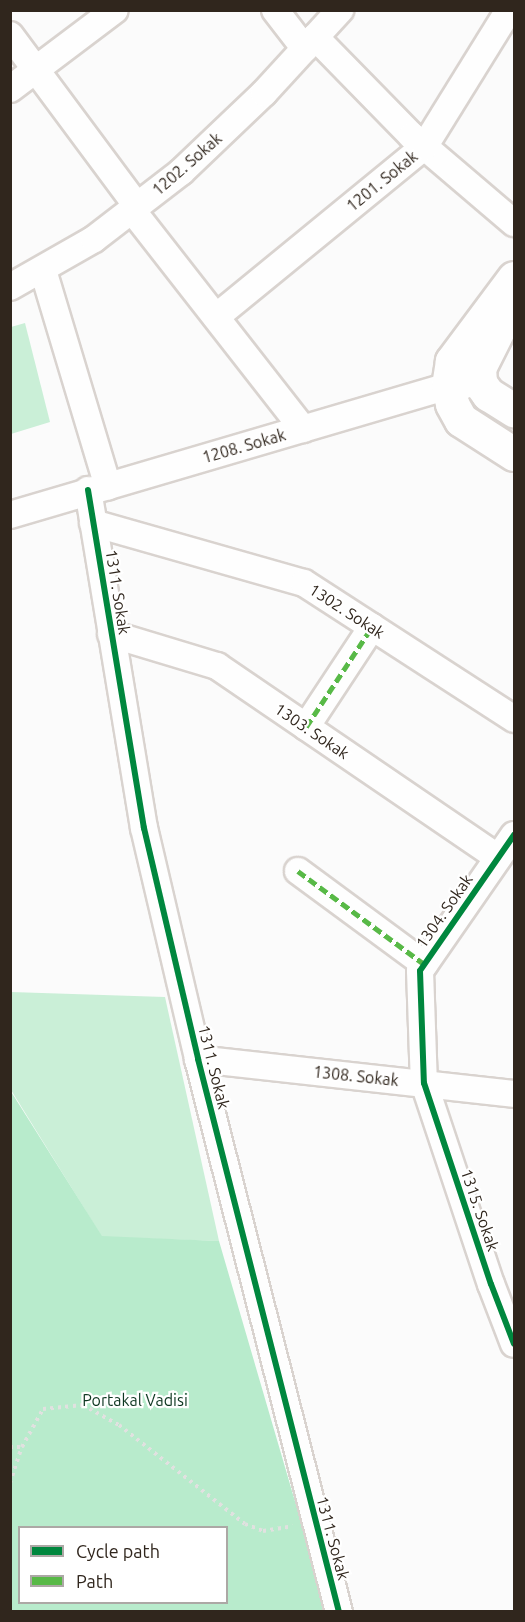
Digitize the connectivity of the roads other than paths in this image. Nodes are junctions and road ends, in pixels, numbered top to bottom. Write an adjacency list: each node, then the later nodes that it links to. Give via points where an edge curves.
1 (115, 10): 7 (street)
2 (275, 10): 6 (street)
3 (340, 10): 6 (street, 1202. Sokak)
4 (509, 10): 9 (street, 1201. Sokak)
5 (10, 35): 7 (street)
6 (310, 43): 9 (street); 10 (street, 1202. Sokak, via 181,172)
7 (36, 70): 8 (street); 10 (street)
8 (10, 89)
9 (424, 147): 11 (street); 16 (street, 1201. Sokak)
10 (134, 208): 12 (street, 1202. Sokak, via 94,239); 16 (street)
11 (514, 223)
12 (43, 270): 14 (street, 1202. Sokak); 22 (street, 1311. Sokak)
13 (514, 278): 18 (main road, via 452,362)
14 (10, 287)
15 (514, 296): 17 (main road, via 479,368)
16 (216, 317): 20 (street)
17 (480, 383): 18 (street, 1208. Sokak); 19 (main road, via 488,394)
18 (448, 386): 20 (street, 1208. Sokak); 21 (main road, via 461,420)
19 (514, 410)
20 (303, 429): 22 (street, 1208. Sokak)
21 (514, 454)
22 (98, 488): 23 (street, 1208. Sokak); 24 (street, 1311. Sokak)
23 (10, 515)
24 (93, 523): 25 (street, 1302. Sokak, via 304,583); 26 (street, 1311. Sokak)
25 (372, 627): 27 (street, 1302. Sokak); 28 (street)
26 (111, 634): 28 (street, 1303. Sokak, via 217,666); 33 (street, 1311. Sokak, via 144,828)
27 (514, 719)
28 (306, 727): 30 (street, 1303. Sokak)
29 (514, 835): 30 (street, 1304. Sokak)
30 (498, 858): 32 (street, 1304. Sokak)
31 (298, 871): 32 (street)
32 (424, 964): 34 (street, 1304. Sokak, via 420,971)
33 (198, 1059): 34 (street, 1308. Sokak); 37 (street, 1311. Sokak)
34 (423, 1083): 35 (street, 1308. Sokak); 36 (street, 1315. Sokak)
35 (514, 1094)
36 (514, 1344)
37 (339, 1611)

